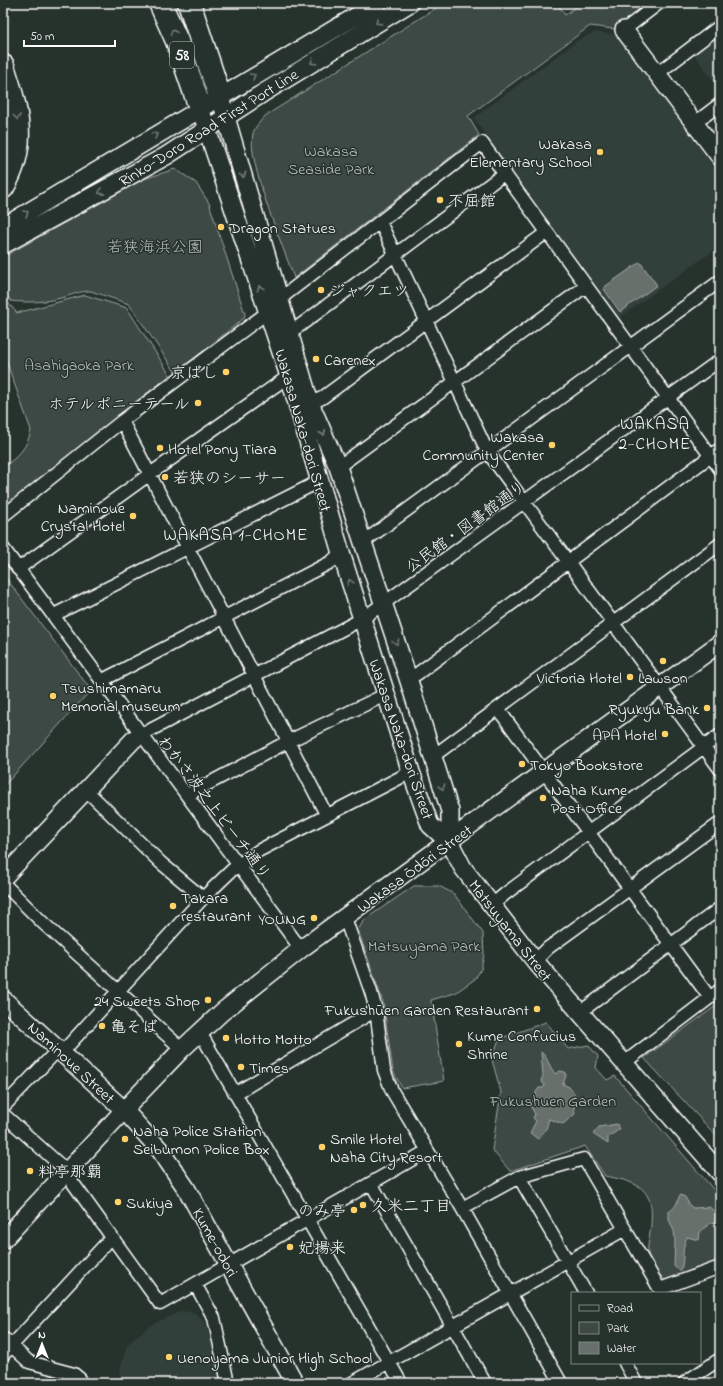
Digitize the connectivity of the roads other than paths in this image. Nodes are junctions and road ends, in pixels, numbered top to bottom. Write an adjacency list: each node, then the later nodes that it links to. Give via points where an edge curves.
1 (160, 3): 15 (highway, 58, one-way to 1, via 177,41)
2 (189, 3): 12 (highway, 58)
3 (366, 3): 7 (street)
4 (378, 3): 7 (street, Rinko-Doro Road First Port Line)
5 (410, 3): 14 (street, Rinko-Doro Road First Port Line, one-way to 14)
6 (659, 3): 9 (street)
7 (350, 19): 12 (street, Rinko-Doro Road First Port Line, one-way to 7)
8 (720, 26): 11 (street)
9 (624, 30): 11 (street)
10 (3, 66): 19 (highway, one-way to 19, via 16,111 18,128 16,158)
11 (658, 73): 16 (street)
12 (220, 97): 14 (street, Wakasa Naka-dori Street); 15 (street, Rinko-Doro Road First Port Line)
13 (720, 104): 16 (street)
14 (226, 118): 15 (street); 27 (street, Wakasa Naka-dori Street, one-way to 27)
15 (204, 120): 21 (street, Rinko-Doro Road First Port Line, one-way to 15, via 49,200); 23 (street, Rinko-Doro Road First Port Line, one-way to 23, via 122,181); 28 (street, Wakasa Naka-dori Street, one-way to 15)
16 (695, 123): 17 (street)
17 (720, 157)
18 (505, 173): 20 (street, via 482,143); 22 (street); 24 (street)
19 (3, 186)
20 (380, 222): 24 (street); 27 (street)
21 (3, 227)
22 (547, 232): 26 (street); 29 (street)
23 (3, 245)
24 (396, 255): 29 (street); 30 (street)
25 (720, 280): 31 (street)
26 (586, 286): 31 (street); 34 (street)
27 (281, 298): 30 (street, Wakasa Naka-dori Street)
28 (268, 312): 33 (street, Wakasa Naka-dori Street); 37 (street)
29 (427, 322): 34 (street); 36 (street, via 322,398)
30 (289, 331): 36 (street, Wakasa Naka-dori Street)
31 (630, 346): 35 (street); 38 (street)
32 (720, 360): 35 (street, 公民館・図書館通り)
33 (289, 376): 36 (street, Wakasa Naka-dori Street); 42 (street)
34 (455, 382): 38 (street); 40 (street)
35 (668, 398): 39 (street); 44 (street, 公民館・図書館通り)
36 (305, 406): 40 (street, Wakasa Naka-dori Street, one-way to 40); 43 (street, Wakasa Naka-dori Street)
37 (122, 421): 42 (street); 45 (street)
38 (487, 451): 44 (street); 46 (street)
39 (715, 452): 41 (street); 51 (street)
40 (338, 467): 46 (street, Wakasa Naka-dori Street)
41 (720, 469)
42 (150, 474): 48 (street); 52 (street)
43 (320, 481): 48 (street); 50 (street, Wakasa Naka-dori Street)
44 (524, 503): 51 (street); 53 (street, 公民館・図書館通り)
45 (3, 516)
46 (362, 543): 53 (street, Wakasa Naka-dori Street)
47 (720, 544): 57 (street)
48 (187, 547): 54 (street); 55 (street)
49 (3, 548): 52 (street, わかさ波之上ビーチ通り)
50 (341, 553): 55 (street, via 331,562); 56 (street, Wakasa Naka-dori Street, one-way to 50)
51 (568, 562): 57 (street); 60 (street, via 417,674)
52 (18, 569): 54 (street, わかさ波之上ビーチ通り)
53 (383, 605): 56 (street, 公民館・図書館通り); 60 (street, Wakasa Naka-dori Street, one-way to 60)
54 (54, 616): 61 (street, わかさ波之上ビーチ通り)
55 (224, 618): 59 (street); 61 (street)
56 (362, 619): 59 (street, 公民館・図書館通り); 63 (street, Wakasa Naka-dori Street)
57 (614, 624): 62 (street); 64 (street)
58 (720, 644): 62 (street, Wakasa Ōdōri Street)
59 (254, 676): 65 (street, 公民館・図書館通り); 67 (street)
60 (408, 678): 69 (street, Wakasa Naka-dori Street)
61 (103, 680): 65 (street, わかさ波之上ビーチ通り)
62 (661, 687): 68 (street); 72 (street, Wakasa Ōdōri Street)
63 (387, 694): 67 (street); 71 (street, Wakasa Naka-dori Street)
64 (498, 709): 69 (street); 72 (street)
65 (141, 735): 73 (street, via 134,739); 74 (street, わかさ波之上ビーチ通り)
66 (720, 735): 68 (street)
67 (287, 742): 74 (street); 75 (street)
68 (704, 747): 70 (street); 77 (street)
69 (432, 757): 78 (street, Wakasa Naka-dori Street, one-way to 78, via 450,811)
70 (720, 769)
71 (411, 772): 75 (street); 78 (street, Wakasa Naka-dori Street, via 430,825)
72 (544, 772): 77 (street); 78 (street, Wakasa Ōdōri Street)
73 (86, 790): 80 (street); 83 (street, via 161,863)
74 (187, 796): 79 (street, わかさ波之上ビーチ通り)
75 (326, 814): 79 (street, via 258,851)
76 (720, 823): 82 (street)
77 (589, 831): 82 (street); 84 (street)
78 (450, 843): 84 (street, Matsuyama Street, via 463,868); 86 (street, Wakasa Ōdōri Street)
79 (238, 865): 83 (street); 88 (street, わかさ波之上ビーチ通り)
80 (3, 878)
81 (3, 884): 90 (street)
82 (630, 888): 87 (street); 89 (street)
83 (203, 898): 90 (street)
84 (491, 906): 89 (street, Matsuyama Street)
85 (720, 908): 87 (street)
86 (345, 918): 88 (street, Wakasa Ōdōri Street); 93 (street)
87 (671, 944): 91 (street); 94 (street)
88 (301, 949): 95 (street, Wakasa Ōdōri Street)
89 (535, 960): 94 (street, Matsuyama Street)
90 (118, 991): 96 (street); 97 (street, via 67,1047)
91 (715, 994): 98 (street)
92 (3, 999): 97 (street, Naminoue Street)
93 (376, 1010): 99 (street); 103 (street, via 384,1070 392,1091)
94 (579, 1013): 98 (street, Matsuyama Street)
95 (198, 1034): 96 (street, Wakasa Ōdōri Street); 99 (street, via 205,1041)
96 (182, 1049): 101 (street, Wakasa Ōdōri Street)
97 (60, 1051): 100 (street, via 52,1056); 101 (street, Naminoue Street)
98 (624, 1062): 105 (street, Matsuyama Street)
99 (236, 1093): 109 (street)
100 (3, 1107)
101 (124, 1110): 104 (street, Wakasa Ōdōri Street); 114 (street, Kume-odori, via 150,1138 177,1174)
102 (3, 1114): 104 (street, via 60,1165)
103 (427, 1151): 107 (street); 108 (street)
104 (65, 1173): 111 (street); 112 (street, Wakasa Ōdōri Street)
105 (720, 1174)
106 (519, 1177): 108 (street); 110 (street, via 584,1159); 113 (street)
107 (371, 1183): 109 (street); 120 (street)
108 (462, 1208): 119 (street)
109 (308, 1220): 114 (street); 124 (street)
110 (625, 1229): 113 (street); 117 (street)
111 (112, 1237): 116 (street, via 160,1304); 121 (street)
112 (3, 1240)
113 (568, 1261): 118 (street); 119 (street)
114 (229, 1264): 116 (street); 129 (street, Kume-odori)
115 (720, 1266): 117 (street)
116 (195, 1284): 128 (street, via 214,1318)
117 (661, 1291)
118 (585, 1292)
119 (510, 1294): 120 (street); 133 (street)
120 (453, 1326): 124 (street); 132 (street)
121 (7, 1342): 122 (street); 127 (street, via 29,1362 74,1374 80,1379)
122 (3, 1355)
123 (720, 1359): 126 (street)
124 (389, 1362): 130 (street); 131 (street)
125 (626, 1364): 134 (street)
126 (703, 1365): 135 (street)
127 (80, 1383)
128 (228, 1383)
129 (295, 1383)
130 (352, 1383)
131 (401, 1383)
132 (485, 1383)
133 (561, 1383)
134 (636, 1383)
135 (684, 1383)

